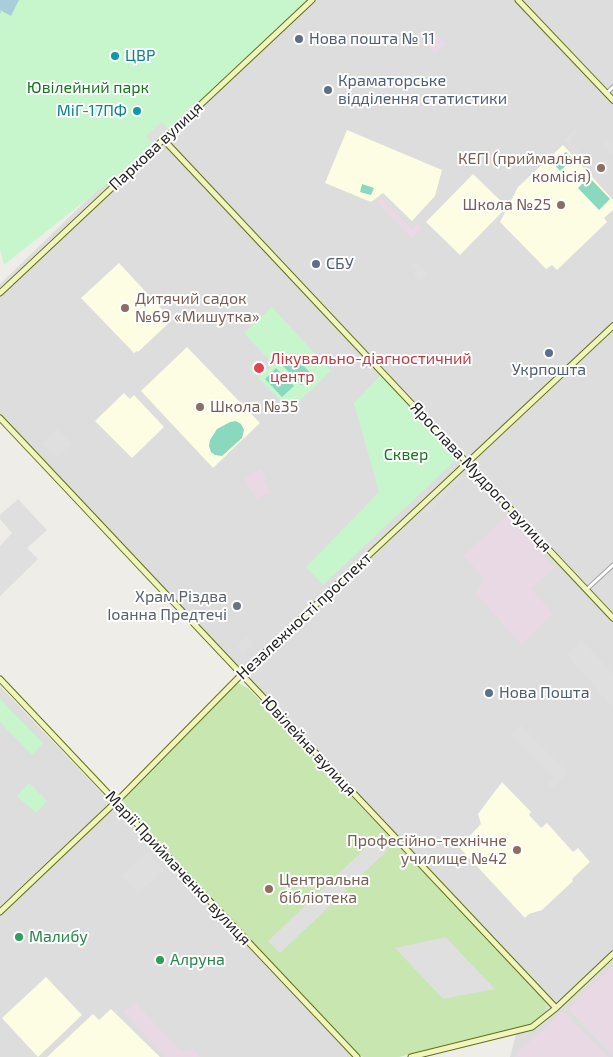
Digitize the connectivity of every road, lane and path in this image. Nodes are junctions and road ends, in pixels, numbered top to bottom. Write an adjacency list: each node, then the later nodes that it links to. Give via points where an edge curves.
1 (312, 0): 6 (street, Паркова вулиця)
2 (518, 0): 4 (street)
3 (613, 87): 4 (street)
4 (607, 94): 5 (street)
5 (613, 100)
6 (164, 139): 7 (street, Паркова вулиця); 10 (street, Ярослава Мудрого вулиця)
7 (0, 293)
8 (613, 326): 10 (street, Незалежності проспект)
9 (0, 418): 14 (street, Ювілейна вулиця)
10 (467, 462): 12 (street, Ярослава Мудрого вулиця); 14 (street, Незалежності проспект)
11 (613, 565): 12 (street)
12 (586, 590): 13 (street, Ярослава Мудрого вулиця)
13 (613, 618)
14 (242, 674): 16 (street, Незалежності проспект); 19 (street, Ювілейна вулиця)
15 (0, 679): 16 (street, Марії Приймаченко вулиця)
16 (115, 802): 17 (street, Незалежності проспект); 20 (street, Марії Приймаченко вулиця)
17 (0, 912)
18 (613, 954): 19 (street)
19 (556, 1008): 21 (street, via 532,1027)
20 (358, 1057)
21 (412, 1057)

